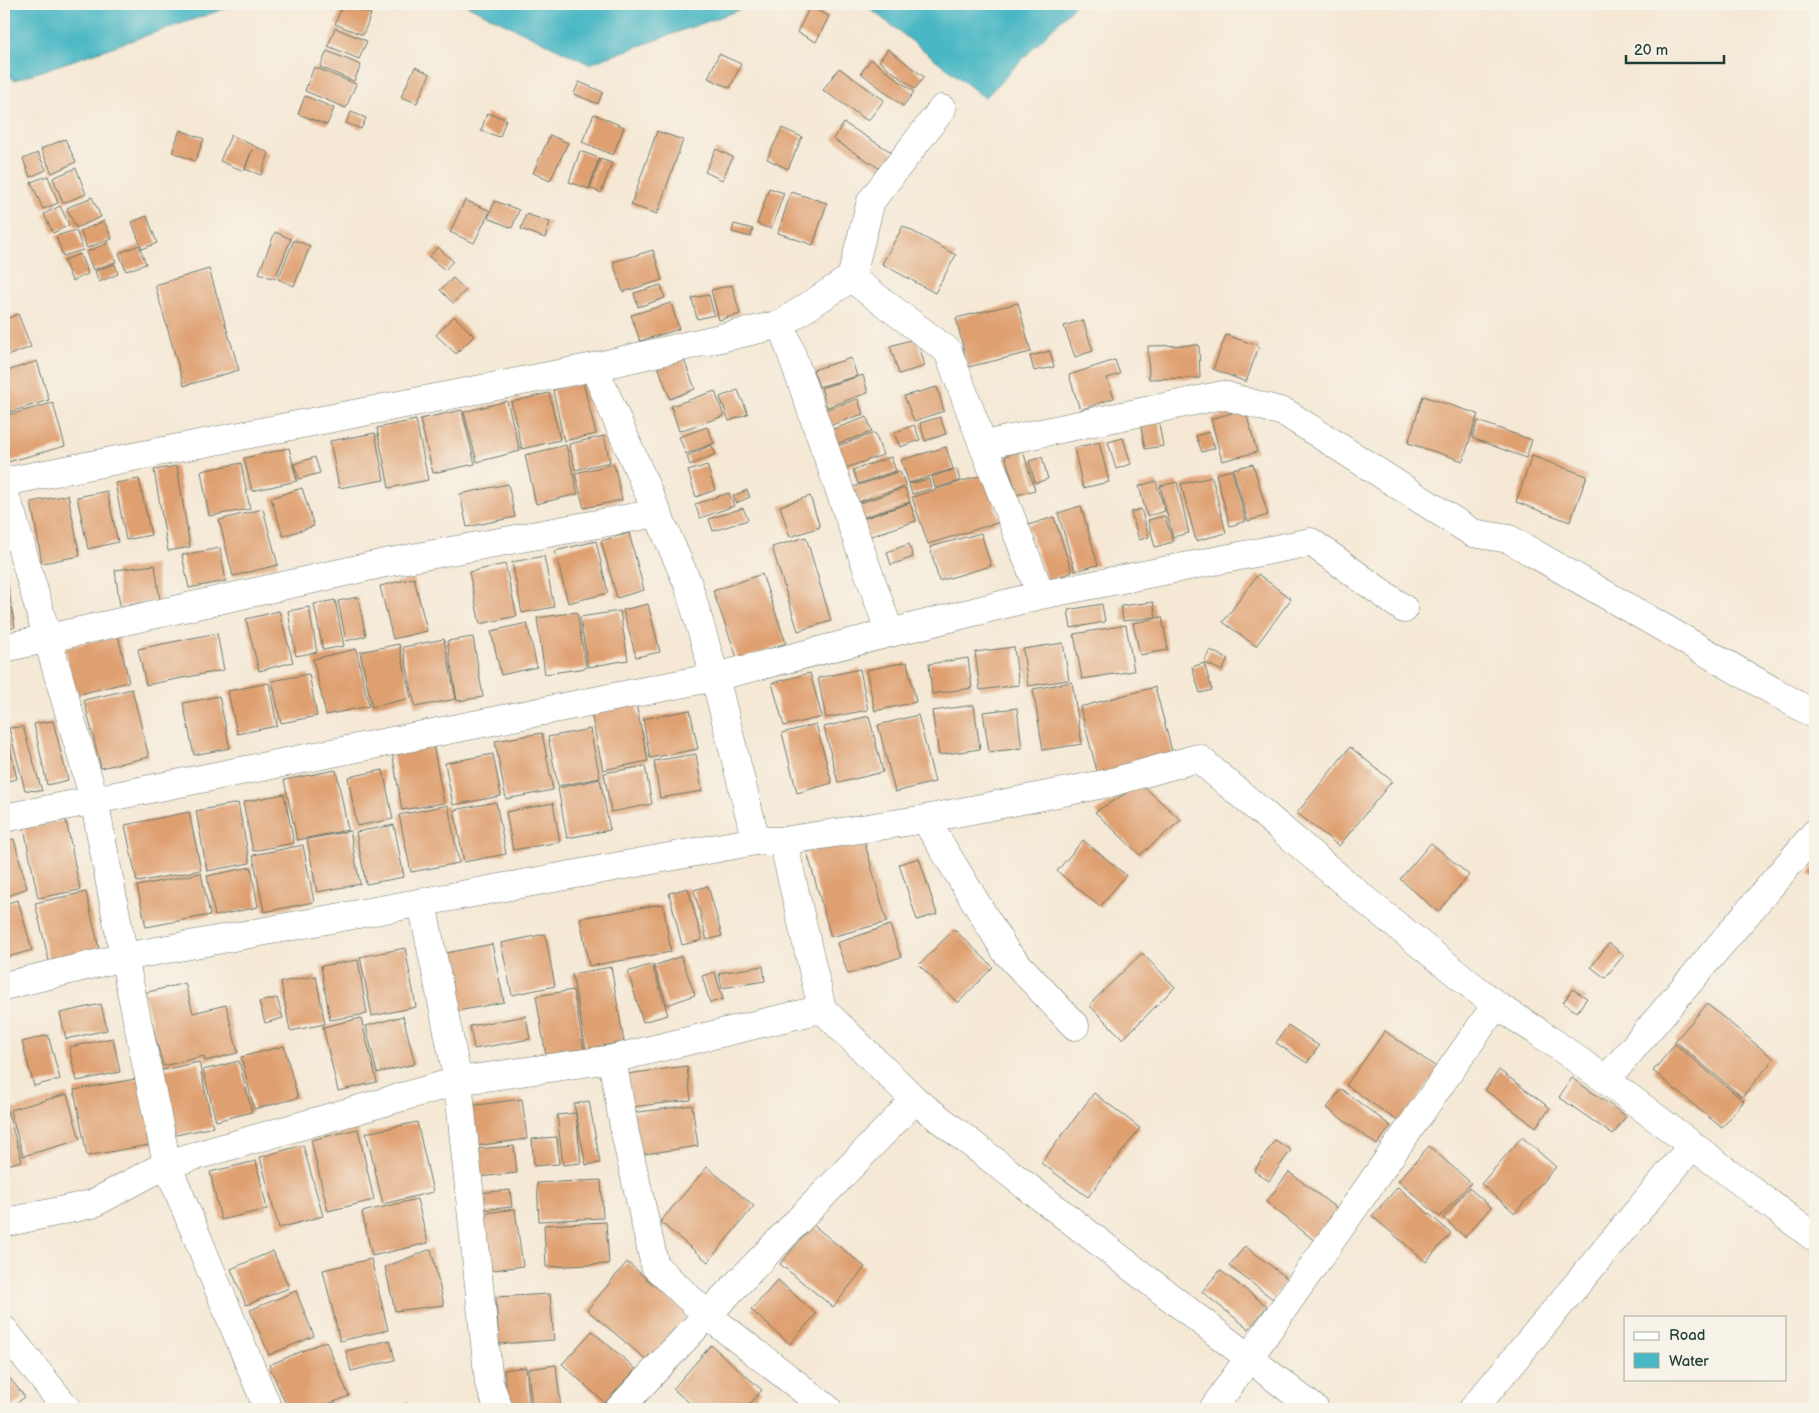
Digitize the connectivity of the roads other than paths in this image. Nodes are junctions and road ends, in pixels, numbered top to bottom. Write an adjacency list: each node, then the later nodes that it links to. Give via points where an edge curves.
1 (942, 109): 2 (street, via 871,201)
2 (851, 278): 3 (street); 5 (street, via 948,351)
3 (781, 324): 4 (street); 11 (street)
4 (594, 367): 6 (street); 8 (street)
5 (983, 445): 9 (street); 15 (street, via 1223,395 1286,412 1473,533 1509,539)
6 (4, 482)
7 (4, 493): 12 (street)
8 (657, 513): 12 (street, via 385,563); 14 (street, via 688,584)
9 (1042, 595): 10 (street, via 1311,542); 11 (street)
10 (1404, 609)
11 (892, 632): 14 (street)
12 (48, 639): 13 (street); 16 (street)
13 (4, 648)
14 (715, 677): 16 (street); 20 (street)
15 (1815, 715)
16 (94, 799): 17 (street); 23 (street)
17 (4, 818)
18 (925, 819): 21 (street); 25 (street, via 1108,783 1198,758 1370,904); 27 (street, via 1006,952)
19 (1815, 833): 30 (street)
20 (756, 841): 21 (street); 22 (street)
21 (783, 841): 26 (street)
22 (422, 903): 23 (street); 29 (street)
23 (124, 957): 24 (street); 33 (street)
24 (4, 986)
25 (1496, 1005): 30 (street); 38 (street)
26 (822, 1009): 28 (street); 31 (street)
27 (1075, 1026)
28 (612, 1059): 29 (street); 36 (street, via 625,1133 656,1266)
29 (458, 1080): 33 (street); 41 (street, via 488,1383)
30 (1606, 1080): 32 (street)
31 (915, 1100): 36 (street); 38 (street)
32 (1692, 1146): 35 (street); 46 (street)
33 (168, 1164): 34 (street, via 92,1204); 40 (street)
34 (4, 1223)
35 (1815, 1238)
36 (707, 1315): 42 (street); 43 (street)
37 (4, 1330): 39 (street)
38 (1249, 1358): 44 (street); 45 (street)
39 (67, 1409)
40 (268, 1409)
41 (499, 1409)
42 (619, 1409)
43 (828, 1409)
44 (1214, 1409)
45 (1314, 1409)
46 (1473, 1409)

